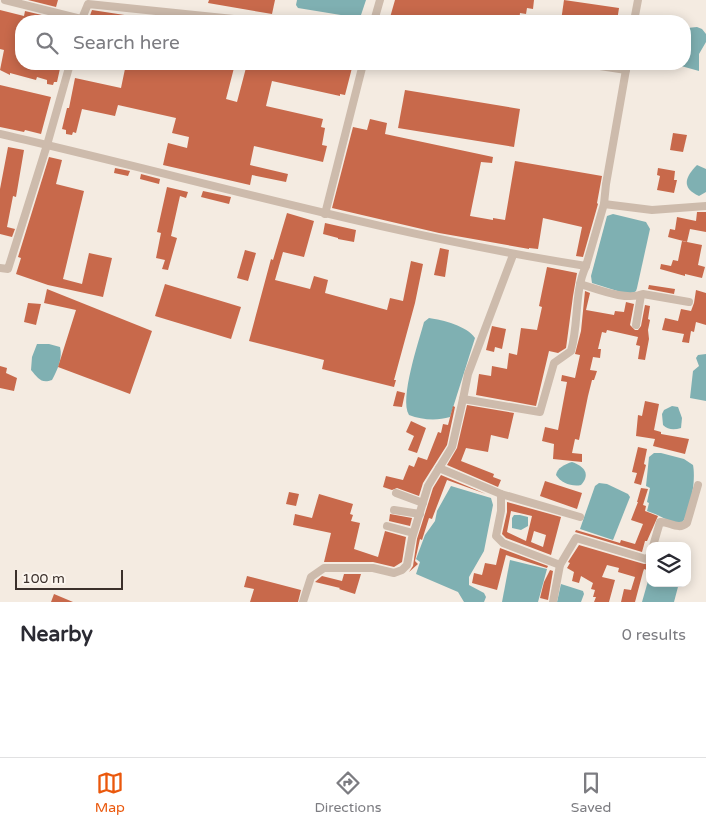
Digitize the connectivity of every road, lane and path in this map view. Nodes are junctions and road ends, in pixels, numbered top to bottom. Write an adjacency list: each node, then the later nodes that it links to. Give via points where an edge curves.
1 (4, 0): 4 (street)
2 (380, 0): 7 (street)
3 (638, 0): 8 (street)
4 (62, 15)
5 (83, 15): 6 (street, via 88,4)
6 (195, 15)
7 (376, 15)
8 (635, 15)
9 (68, 70): 13 (street)
10 (361, 70): 16 (street)
11 (625, 70): 14 (street)
12 (0, 134): 13 (street)
13 (47, 145): 16 (street); 19 (street, via 8,270)
14 (604, 204): 15 (street, via 652,210); 18 (street)
15 (706, 206)
16 (325, 214): 17 (street)
17 (513, 255): 18 (street); 24 (street, via 468,374)
18 (586, 266): 20 (street)
19 (0, 268)
20 (580, 284): 21 (street, via 619,294); 24 (street, via 571,351 554,363 540,412)
21 (641, 295): 22 (street); 23 (street)
22 (689, 302)
23 (636, 325)
24 (463, 399): 25 (street, via 452,448)
25 (439, 468): 28 (street); 29 (street, via 428,486)
26 (698, 485): 35 (street, via 687,524 679,527 660,522)
27 (396, 493): 29 (street)
28 (501, 494): 32 (street); 37 (street, via 496,536 503,544)
29 (423, 503): 31 (street)
30 (394, 510): 31 (street)
31 (420, 514): 34 (street)
32 (580, 517)
33 (387, 526): 34 (street)
34 (413, 533): 38 (street, via 407,565 402,570 394,573 366,568 324,568 311,577)
35 (654, 542)
36 (646, 559): 37 (street, via 576,538)
37 (560, 565): 39 (street)
38 (303, 602)
39 (553, 602)

